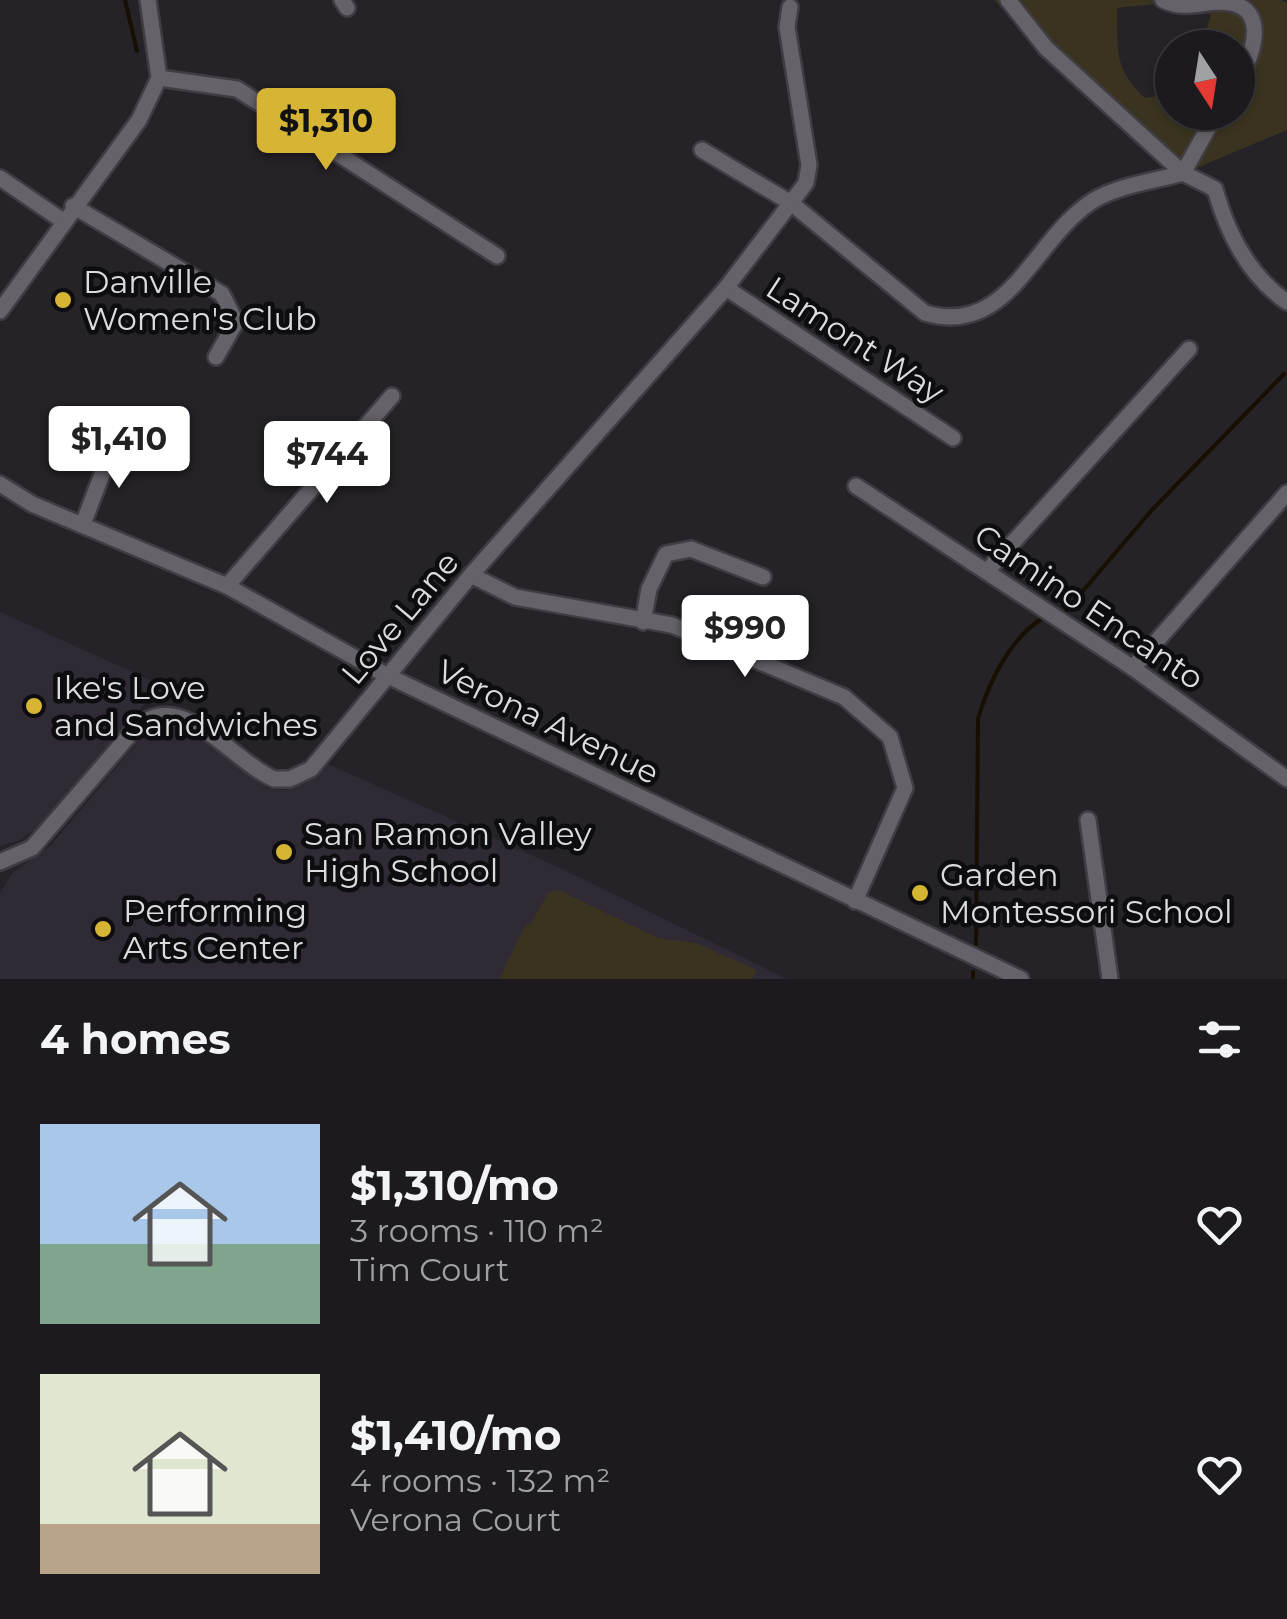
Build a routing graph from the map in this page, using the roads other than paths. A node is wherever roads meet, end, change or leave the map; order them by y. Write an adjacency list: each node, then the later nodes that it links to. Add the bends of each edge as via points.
1 (148, 0): 6 (street)
2 (1008, 0): 9 (street, via 1046,48)
3 (1163, 0): 5 (street, via 1174,6 1219,2 1245,12 1254,22)
4 (790, 8): 11 (street, Love Lane, via 787,27 809,166)
5 (1255, 46)
6 (159, 78): 12 (street, via 139,120); 14 (street, via 237,89)
7 (1207, 130): 9 (street)
8 (702, 150): 11 (street)
9 (1183, 173): 11 (street, via 1096,199 1065,222 1001,299 972,317 948,320 925,313); 16 (street, via 1215,189 1230,236)
10 (0, 178): 13 (street)
11 (791, 203): 15 (street, Love Lane)
12 (73, 206): 13 (street); 19 (street, via 222,294 236,322)
13 (63, 221): 17 (street)
14 (497, 256)
15 (726, 288): 21 (street, Lamont Way); 28 (street, Love Lane)
16 (1287, 302)
17 (0, 311)
18 (1189, 350): 27 (street)
19 (216, 357)
20 (392, 396): 30 (street)
21 (953, 438)
22 (114, 443): 26 (street)
23 (0, 484): 26 (street, Verona Avenue)
24 (856, 486): 27 (street, Camino Encanto)
25 (1287, 494): 32 (street)
26 (83, 524): 30 (street, Verona Avenue)
27 (988, 570): 32 (street, Camino Encanto)
28 (471, 575): 31 (street, via 515,597); 33 (street, Love Lane)
29 (762, 577): 31 (street, via 691,550 666,554)
30 (227, 586): 33 (street, Verona Avenue)
31 (643, 622): 37 (street, via 672,625 844,697 890,737 904,788)
32 (1132, 668): 34 (street, Camino Encanto)
33 (386, 675): 36 (street, Love Lane, via 311,770 290,779 260,773 182,715 142,722 32,848); 37 (street, Verona Avenue)
34 (1287, 779)
35 (1088, 820): 39 (street)
36 (0, 862)
37 (855, 900): 38 (street, Verona Avenue)
38 (1021, 979)
39 (1110, 979)

